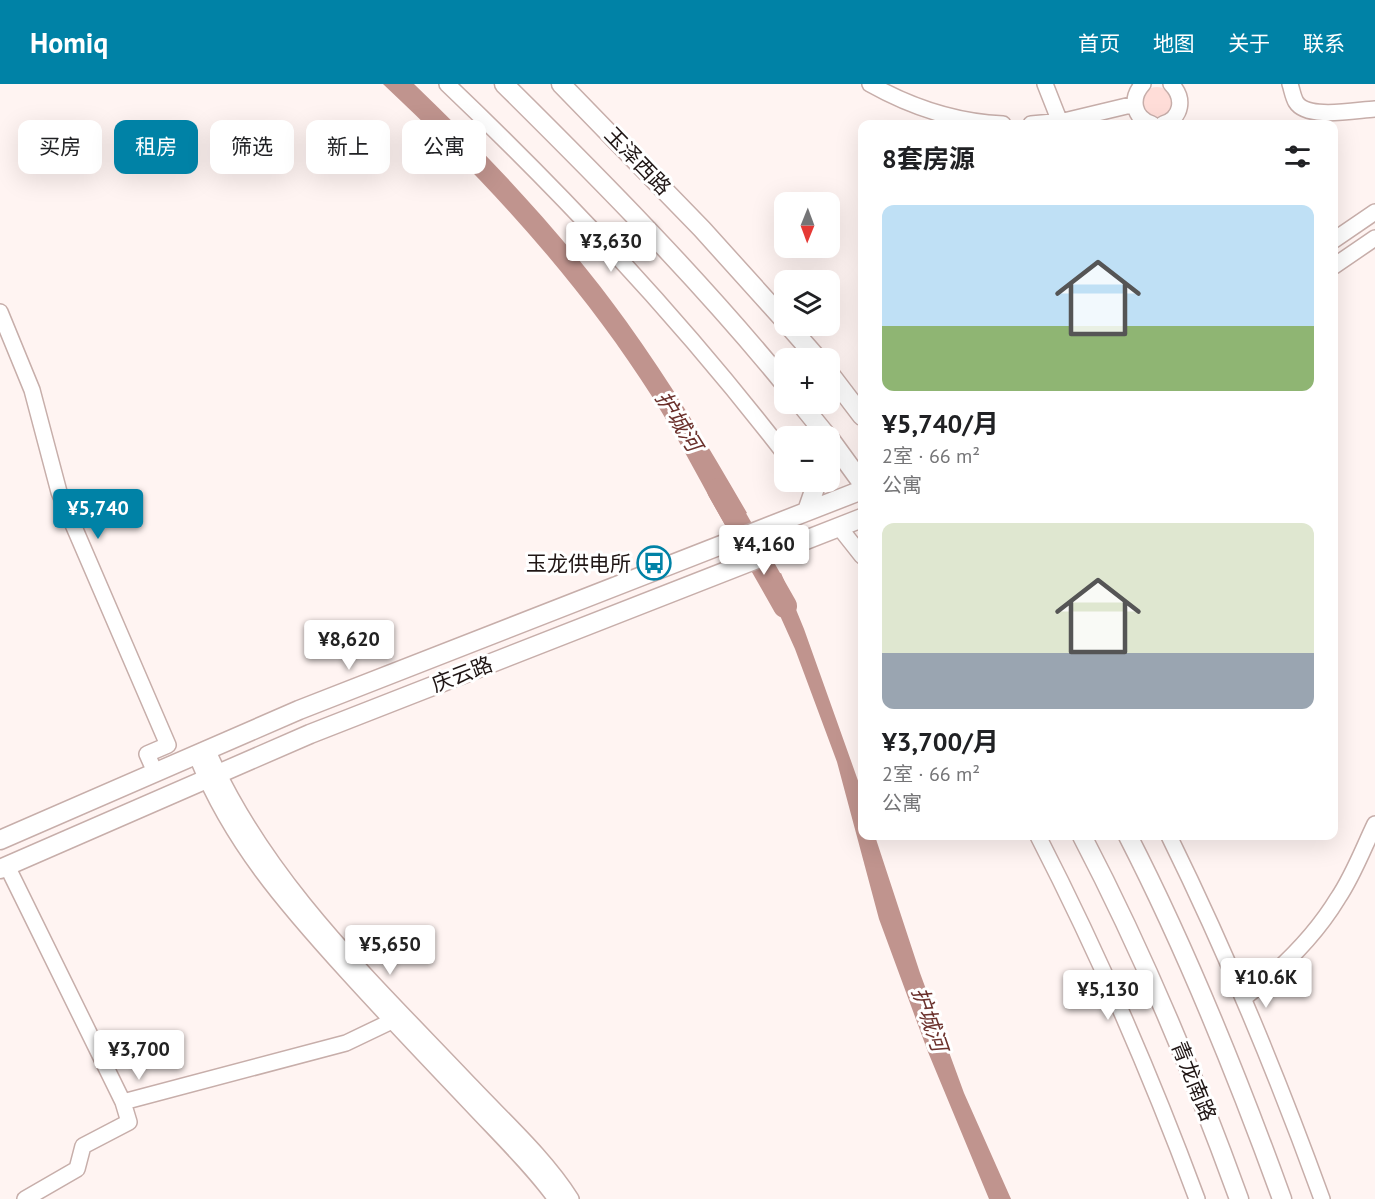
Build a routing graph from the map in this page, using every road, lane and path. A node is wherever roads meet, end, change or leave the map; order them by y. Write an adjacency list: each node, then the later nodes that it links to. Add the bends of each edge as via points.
1 (447, 84): 27 (street, via 621,260 727,379)
2 (504, 84): 24 (main road, 玉泽西路, via 673,256)
3 (561, 84): 20 (main road, 玉泽西路, via 694,220)
4 (870, 84): 11 (street, via 945,116)
5 (1045, 84): 12 (street)
6 (1143, 84): 9 (street)
7 (1171, 84): 15 (street, via 1180,96 1180,109)
8 (1290, 84): 10 (street, via 1295,102 1307,111)
9 (1135, 104): 13 (street); 14 (street, via 1137,114)
10 (1375, 109)
11 (974, 120)
12 (1059, 120)
13 (1068, 120)
14 (1144, 120)
15 (1172, 120)
16 (1375, 212): 17 (street)
17 (1338, 237)
18 (1375, 238): 19 (street)
19 (1338, 263)
20 (774, 309)
21 (0, 312): 39 (street, via 32,390 59,492 168,745 147,754)
22 (798, 336): 23 (main road)
23 (808, 348)
24 (774, 371)
25 (840, 387): 26 (main road)
26 (858, 411)
27 (774, 440)
28 (840, 454): 29 (main road)
29 (858, 478)
30 (811, 492): 32 (main road)
31 (858, 492): 32 (main road, 庆云路)
32 (807, 512): 38 (main road, 庆云路)
33 (858, 520): 36 (main road, 庆云路)
34 (843, 532): 35 (main road); 36 (main road); 37 (street)
35 (858, 534)
36 (820, 535): 40 (main road, 庆云路)
37 (858, 551)
38 (202, 752): 39 (main road, 庆云路); 40 (street)
39 (155, 772): 42 (main road, 庆云路)
40 (212, 776): 47 (main road, 庆云路); 49 (street, via 237,836 269,882); 53 (street, via 294,894 543,1161)
41 (1375, 824): 48 (street, via 1339,898 1325,917 1291,956)
42 (0, 840)
43 (1040, 840): 54 (street, via 1114,994)
44 (1084, 840): 55 (main road, 青龙南路, via 1175,1035)
45 (1130, 840): 56 (main road, 青龙南路, via 1213,1020)
46 (1171, 840): 48 (street)
47 (3, 867): 50 (street)
48 (1244, 998): 57 (street)
49 (392, 1021): 50 (street, via 346,1043); 52 (street, via 533,1169)
50 (123, 1102): 51 (street, via 129,1122 82,1146 77,1169)
51 (25, 1199)
52 (556, 1199)
53 (571, 1199)
54 (1197, 1199)
55 (1239, 1199)
56 (1282, 1199)
57 (1322, 1199)

